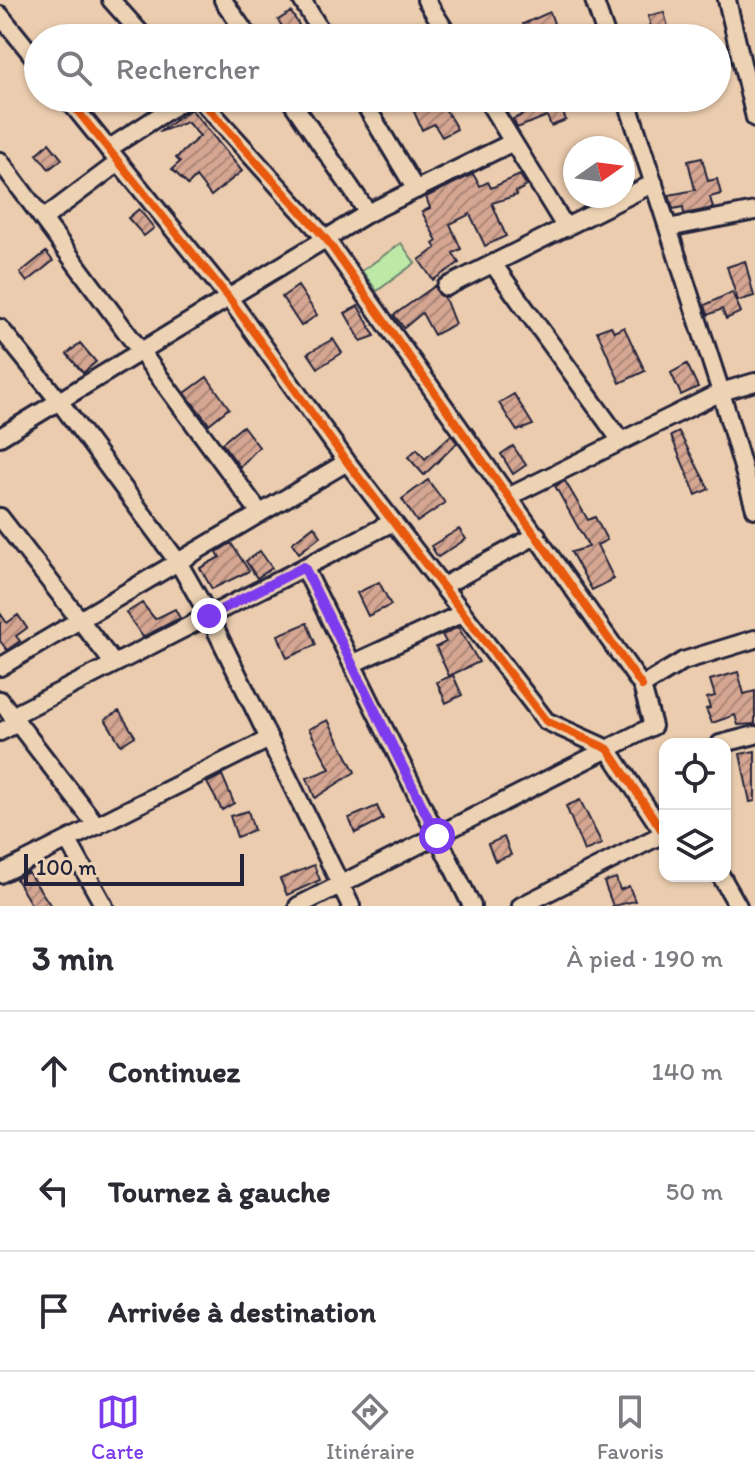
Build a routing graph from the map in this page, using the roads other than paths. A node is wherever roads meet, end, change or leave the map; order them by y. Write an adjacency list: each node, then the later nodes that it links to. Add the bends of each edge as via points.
1 (111, 0): 8 (street)
2 (223, 0): 9 (street)
3 (302, 0): 10 (street)
4 (426, 0): 11 (street)
5 (594, 0): 12 (street)
6 (727, 0): 21 (street)
7 (0, 15): 13 (street)
8 (132, 24)
9 (239, 24)
10 (317, 24)
11 (441, 24)
12 (602, 24)
13 (24, 45)
14 (79, 112): 23 (street)
15 (169, 112): 23 (street)
16 (212, 112): 32 (street)
17 (299, 112): 28 (street)
18 (369, 112): 26 (street)
19 (495, 112): 22 (street)
20 (631, 112): 25 (street)
21 (755, 118)
22 (513, 142): 26 (street); 30 (street)
23 (114, 155): 29 (street); 35 (street)
24 (0, 161): 29 (street)
25 (654, 183): 30 (street); 31 (street)
26 (416, 190): 28 (street)
27 (755, 211): 31 (street)
28 (368, 213): 32 (street)
29 (43, 219): 37 (street)
30 (566, 228): 33 (street)
31 (668, 228): 39 (street)
32 (326, 239): 35 (street); 44 (street)
33 (493, 264): 34 (street); 42 (street)
34 (446, 287)
35 (229, 298): 37 (street); 43 (street)
36 (0, 328): 40 (street)
37 (140, 352): 40 (street); 46 (street)
38 (755, 382): 39 (street)
39 (721, 392): 42 (street); 45 (street)
40 (59, 401): 41 (street); 50 (street)
41 (0, 437)
42 (621, 441): 44 (street)
43 (347, 462): 46 (street); 48 (street)
44 (510, 496): 49 (street)
45 (755, 509)
46 (260, 513): 50 (street)
47 (0, 517): 55 (street)
48 (393, 522): 51 (street); 52 (street)
49 (537, 535): 52 (street); 60 (street)
50 (178, 562): 54 (street); 55 (street)
51 (304, 567): 54 (street); 58 (street)
52 (443, 586): 53 (street)
53 (463, 613): 58 (street); 67 (street, via 546,721)
54 (209, 616): 57 (street); 65 (street)
55 (80, 620): 57 (street); 59 (street)
56 (755, 639): 60 (street, via 683,661)
57 (114, 664): 62 (street)
58 (352, 664): 70 (street)
59 (0, 667)
60 (642, 686): 67 (street, via 653,726)
61 (0, 700): 62 (street)
62 (15, 719): 63 (street); 68 (street)
63 (0, 732)
64 (755, 735): 66 (street)
65 (269, 739): 68 (street); 75 (street)
66 (731, 741)
67 (608, 749): 69 (street); 70 (street)
68 (97, 826): 72 (street)
69 (659, 827)
70 (437, 836): 75 (street); 79 (street)
71 (659, 837): 80 (street)
72 (68, 841): 73 (street); 76 (street)
73 (0, 874)
74 (724, 882): 81 (street)
75 (340, 885): 77 (street); 78 (street)
76 (104, 906)
77 (298, 906)
78 (351, 906)
79 (472, 906)
80 (521, 906)
81 (738, 906)

